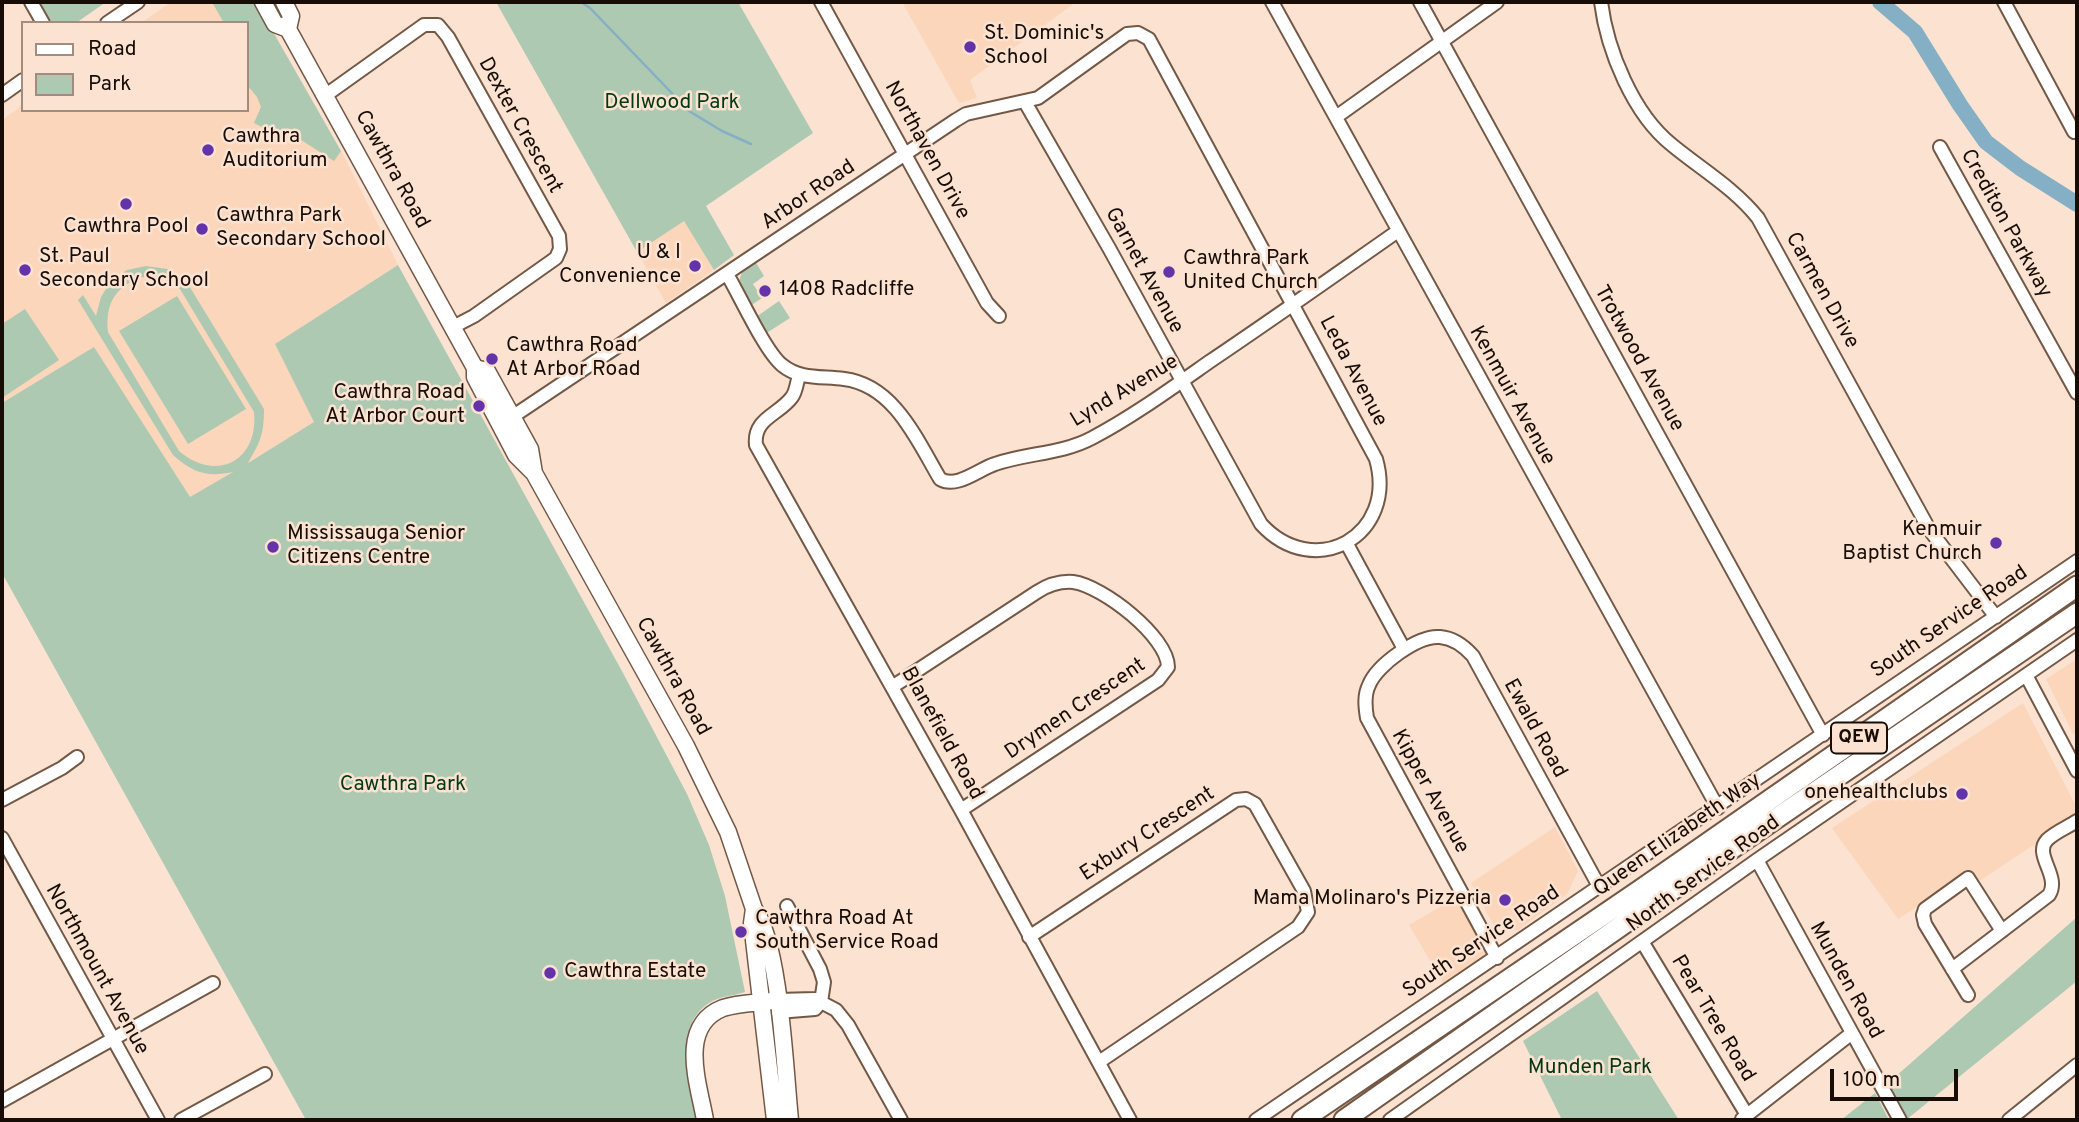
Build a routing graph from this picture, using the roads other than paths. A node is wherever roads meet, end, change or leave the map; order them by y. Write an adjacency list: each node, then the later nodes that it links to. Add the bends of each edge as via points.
1 (31, 2): 11 (street)
2 (138, 2): 12 (street)
3 (263, 2): 13 (main road, Cawthra Road, via 275,24)
4 (284, 2): 13 (main road, Cawthra Road, via 291,16)
5 (821, 2): 23 (street, Northaven Drive)
6 (1272, 2): 20 (street, Kenmuir Avenue)
7 (1420, 2): 15 (street, Trotwood Avenue)
8 (1497, 2): 15 (street)
9 (1601, 2): 37 (street, Carmen Drive, via 1612,47 1636,103 1660,134 1729,188 1758,218 1929,529)
10 (2004, 2): 21 (street)
11 (42, 21)
12 (110, 21)
13 (288, 29): 18 (main road, Cawthra Road)
14 (1149, 39): 19 (street, Arbor Road, via 1127,34 1038,98); 26 (street, Leda Avenue)
15 (1442, 42): 20 (street); 42 (street, Trotwood Avenue)
16 (21, 81): 17 (street)
17 (2, 95)
18 (326, 95): 28 (main road, Cawthra Road); 28 (street, Dexter Crescent, via 424,25 438,25 559,236 556,258)
19 (1025, 102): 23 (street, Arbor Road, via 966,114); 30 (street, Garnet Avenue)
20 (1336, 117): 24 (street, Kenmuir Avenue)
21 (2074, 132)
22 (1940, 147): 31 (street, Crediton Parkway)
23 (906, 153): 25 (street, Arbor Road); 27 (street, Northaven Drive, via 987,303)
24 (1398, 231): 26 (street, Lynd Avenue); 46 (street, Kenmuir Avenue)
25 (727, 274): 29 (street, via 773,355); 32 (street, Arbor Road)
26 (1294, 305): 30 (street, Lynd Avenue); 33 (street, Leda Avenue, via 1379,472 1374,511)
27 (999, 316)
28 (453, 327): 32 (main road, Cawthra Road, via 475,368 487,371)
29 (799, 375): 30 (street, Lynd Avenue, via 846,379 881,393 905,420 940,479 947,482 1013,457 1062,450 1092,438); 41 (street, Blanefield Road, via 794,396 759,426 756,445)
30 (1181, 381): 33 (street, Garnet Avenue, via 1269,532 1307,549)
31 (2077, 393)
32 (506, 421): 61 (main road, Cawthra Road, via 530,449 534,473 686,746 728,832 754,909 752,923)
33 (1347, 544): 39 (street)
34 (2077, 561): 37 (street, South Service Road)
35 (2077, 586): 78 (highway, Queen Elizabeth Way / QEW)
36 (2077, 613): 79 (highway, Queen Elizabeth Way / QEW)
37 (1996, 617): 42 (street, South Service Road)
38 (2077, 640): 40 (street, North Service Road)
39 (1405, 649): 51 (street, Ewald Road, via 1445,637 1473,656); 56 (street, Kipper Avenue, via 1374,676 1366,695 1367,718)
40 (2026, 675): 44 (street); 50 (street, North Service Road)
41 (892, 687): 47 (street, Blanefield Road); 47 (street, Drymen Crescent, via 1058,582 1082,584 1110,598 1167,654 1168,667 1158,680)
42 (1823, 735): 46 (street, South Service Road)
43 (77, 757): 45 (street)
44 (2077, 771)
45 (2, 800)
46 (1718, 808): 51 (street, South Service Road)
47 (961, 810): 54 (street, Blanefield Road)
48 (2077, 821): 53 (street, via 2044,846 2053,881 2050,893)
49 (2, 838): 63 (street, Northmount Avenue)
50 (1757, 860): 55 (street, North Service Road); 62 (street, Munden Road)
51 (1600, 888): 56 (street, South Service Road)
52 (787, 906): 60 (street, via 820,969 824,982)
53 (2002, 931): 57 (street); 57 (street, via 1968,878 1930,904 1923,915 1925,924)
54 (1029, 937): 64 (street, Blanefield Road); 64 (street, Exbury Crescent, via 1236,800 1255,804 1298,880 1308,912 1298,927)
55 (1643, 943): 68 (street, Pear Tree Road); 80 (street, North Service Road)
56 (1497, 958): 77 (street, South Service Road)
57 (1952, 970): 59 (street)
58 (213, 983): 63 (street)
59 (1968, 995)
60 (821, 1002): 61 (street, via 815,1009); 75 (street, via 843,1018)
61 (770, 1007): 71 (main road, via 722,1009 698,1030 694,1054); 72 (main road, via 720,1021 709,1032 704,1053); 73 (main road, Cawthra Road); 74 (main road, Cawthra Road)
62 (1852, 1033): 68 (street); 81 (street, Munden Road)
63 (113, 1040): 67 (street); 69 (street, Northmount Avenue)
64 (1099, 1062): 76 (street, Blanefield Road)
65 (2077, 1065): 82 (street)
66 (265, 1074): 70 (street)
67 (2, 1101)
68 (1744, 1118)
69 (158, 1120)
70 (181, 1120)
71 (705, 1120)
72 (712, 1120)
73 (775, 1120)
74 (790, 1120)
75 (901, 1120)
76 (1130, 1120)
77 (1256, 1120)
78 (1303, 1120)
79 (1344, 1120)
80 (1390, 1120)
81 (1900, 1120)
82 (2010, 1120)

